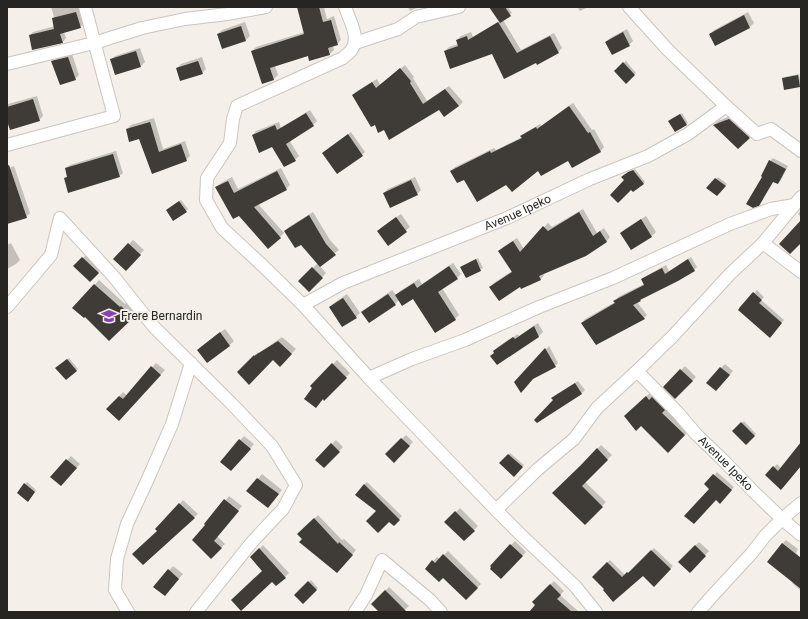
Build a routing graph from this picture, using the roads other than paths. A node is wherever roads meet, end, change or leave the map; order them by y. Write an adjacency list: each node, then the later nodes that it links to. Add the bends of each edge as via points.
1 (85, 7): 6 (street)
2 (266, 7): 6 (street, via 185,19 142,28)
3 (345, 7): 7 (street)
4 (459, 7): 7 (street, via 416,17 398,29)
5 (629, 7): 9 (street, via 668,50)
6 (94, 43): 8 (street); 10 (street, via 114,116)
7 (355, 43): 15 (street, via 352,51 343,58 236,106 230,143 207,178 206,200 222,228)
8 (7, 64)
9 (726, 106): 11 (street, via 757,134 771,129); 15 (street, Avenue Ipeko, via 688,134 648,156 590,179 506,218 343,283)
10 (7, 144)
11 (801, 151)
12 (798, 201): 13 (street); 19 (street, via 730,224 613,278)
13 (763, 243): 14 (street); 18 (street)
14 (801, 272)
15 (303, 305): 19 (street)
16 (7, 307): 17 (street, via 51,255 60,218 114,277 154,328)
17 (191, 363): 24 (street, via 172,424 127,524 117,559 115,590); 25 (street, via 272,446 296,485 283,509 252,542)
18 (637, 371): 21 (street, via 597,408 574,439 538,469); 22 (street, Avenue Ipeko)
19 (369, 378): 21 (street)
20 (801, 503): 22 (street)
21 (496, 510): 28 (street, via 575,586)
22 (782, 519): 23 (street, Avenue Ipeko); 29 (street)
23 (801, 535)
24 (128, 612)
25 (196, 612)
26 (355, 612): 27 (street, via 382,560)
27 (441, 612)
28 (596, 612)
29 (698, 612)

